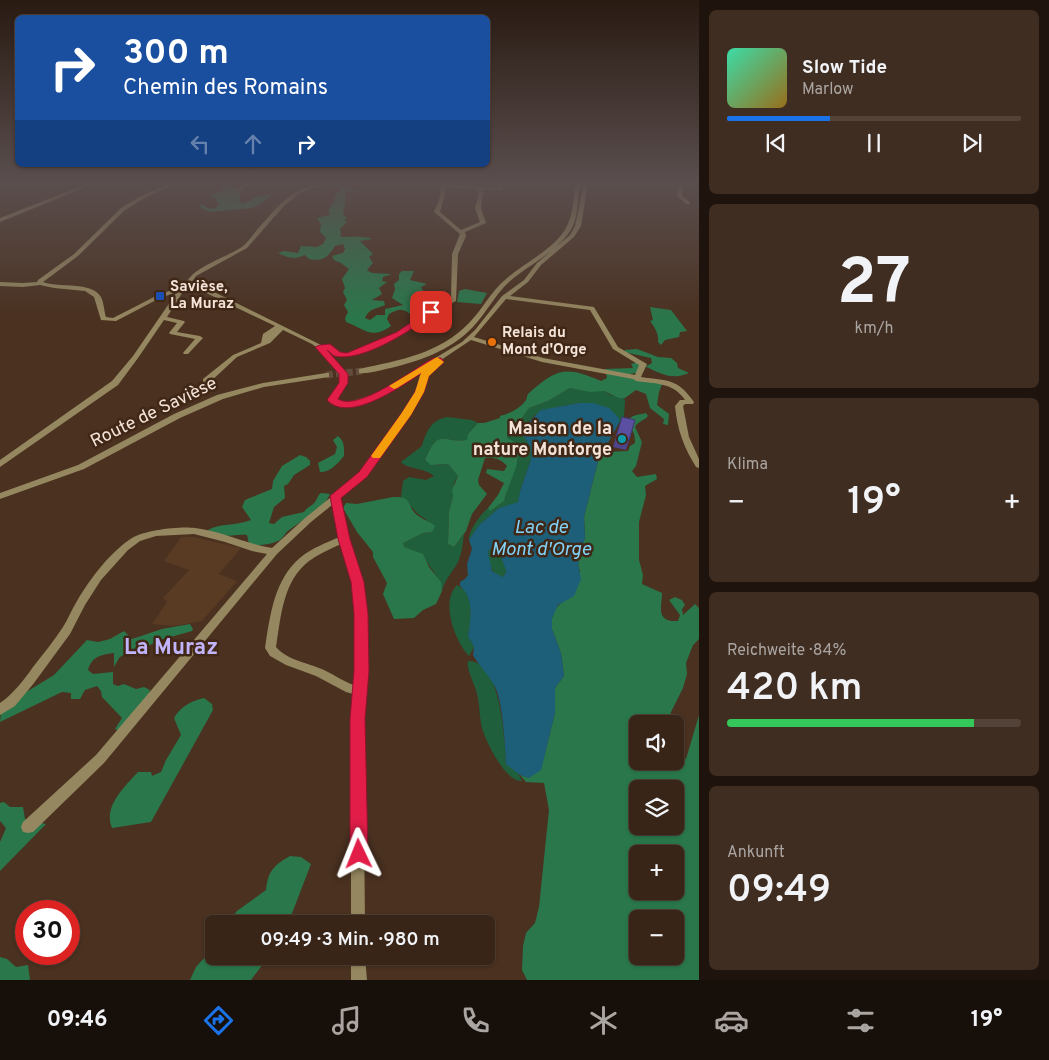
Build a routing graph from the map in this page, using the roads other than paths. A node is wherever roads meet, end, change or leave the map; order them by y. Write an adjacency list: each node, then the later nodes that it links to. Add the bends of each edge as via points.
1 (103, 229): 9 (street)
2 (261, 229): 12 (street, via 245,247 194,275)
3 (456, 229): 7 (street)
4 (468, 229): 7 (street)
5 (567, 229): 8 (street)
6 (576, 229): 11 (street)
7 (460, 232): 18 (street, via 463,236 455,254 452,302 400,334 348,355 337,354 330,347)
8 (508, 281): 11 (street); 21 (street, via 495,292 472,324 450,342 412,359)
9 (41, 283): 10 (street, via 23,286); 13 (street, via 94,293 103,319 109,321)
10 (0, 284)
11 (520, 284): 14 (street)
12 (189, 286): 13 (street); 16 (street, via 209,291)
13 (180, 288): 15 (street)
14 (504, 296): 17 (street); 23 (street, via 594,309 615,348 643,364)
15 (162, 318): 19 (street, via 182,322 172,333 200,338); 25 (street, via 122,376 109,389)
16 (281, 328): 18 (street); 24 (street, via 264,344 235,356)
17 (470, 338): 20 (street); 23 (street, via 542,360)
18 (320, 347): 20 (street, via 343,374 343,383 332,400 340,405 379,395)
19 (186, 353)
20 (437, 360): 28 (street, via 440,363 424,375 420,392 406,415 363,475)
21 (362, 371)
22 (326, 376): 27 (street, Route de Savièse, via 263,385 220,397 81,467)
23 (636, 378): 26 (street, via 663,380 684,392 690,402 679,406 680,422)
24 (206, 381)
25 (0, 464)
26 (699, 465)
27 (0, 496)
28 (335, 496): 29 (street); 30 (street)
29 (344, 539): 31 (street, via 359,590 362,636); 31 (street, via 305,559 295,571 276,610 270,648 290,662 350,689)
30 (274, 552): 32 (street, via 194,531 156,533 137,539 98,577 66,631 18,694); 33 (street, via 100,759)
31 (360, 690): 34 (street)
32 (0, 710)
33 (28, 827)
34 (358, 915)
35 (358, 965): 36 (street)
36 (359, 980)

